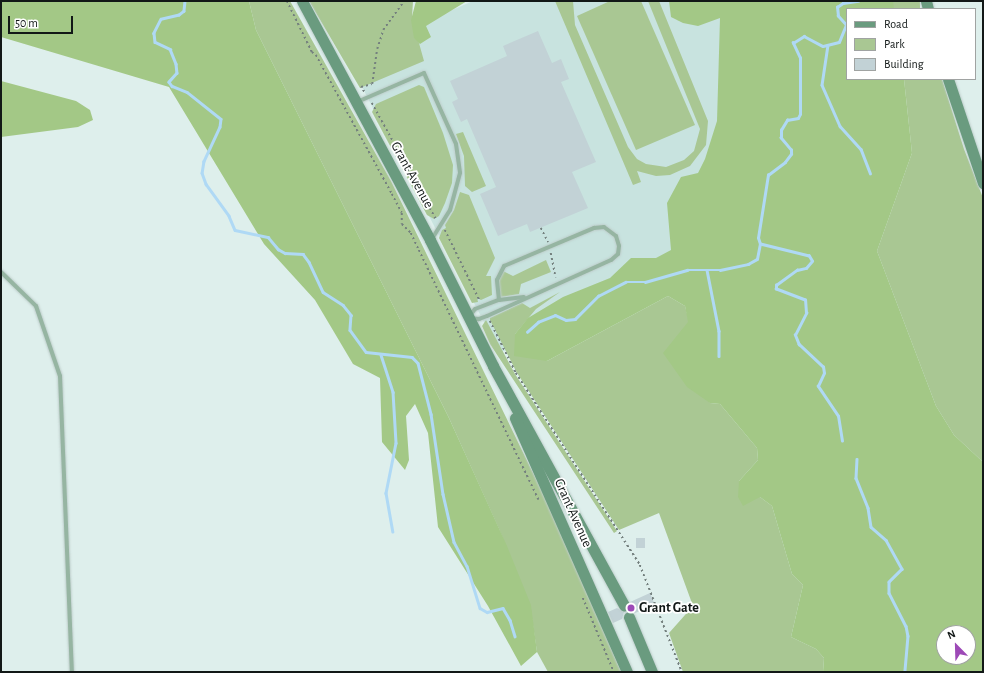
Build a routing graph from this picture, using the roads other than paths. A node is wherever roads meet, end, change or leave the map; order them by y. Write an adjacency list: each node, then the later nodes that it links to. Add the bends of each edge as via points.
1 (302, 1): 3 (main road, Grant Avenue)
2 (948, 80): 4 (main road)
3 (356, 102): 5 (main road, Grant Avenue); 5 (lane, via 424,72 456,144 460,160 458,190 450,210)
4 (983, 183)
5 (430, 240): 9 (main road, Grant Avenue)
6 (1, 272): 13 (lane, via 36,306 60,376)
7 (525, 297): 8 (lane); 8 (lane, via 611,260 618,254 616,236 604,227 594,228 504,266 497,280); 9 (lane, via 479,319)
8 (498, 300): 9 (lane, via 475,309)
9 (468, 318): 10 (main road, Grant Avenue)
10 (493, 366): 11 (main road, Grant Avenue); 14 (main road, Grant Avenue)
11 (624, 605)
12 (629, 617): 15 (main road)
13 (72, 672)
14 (627, 672)
15 (652, 672)

